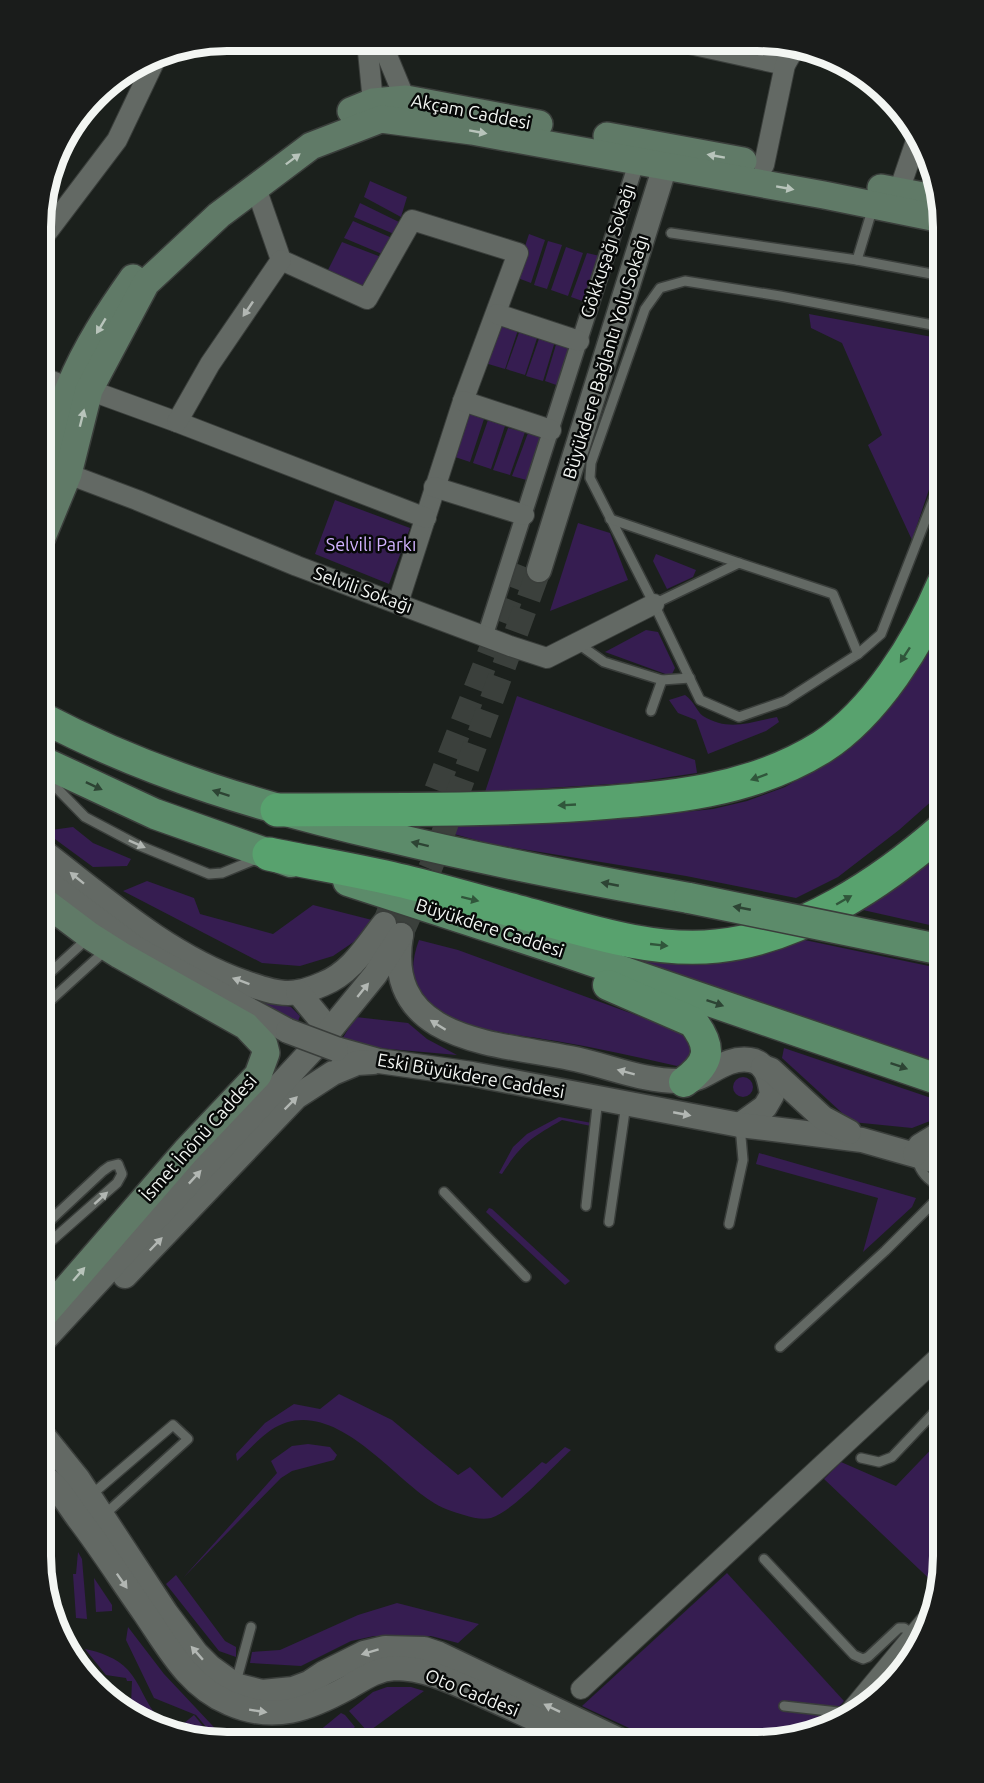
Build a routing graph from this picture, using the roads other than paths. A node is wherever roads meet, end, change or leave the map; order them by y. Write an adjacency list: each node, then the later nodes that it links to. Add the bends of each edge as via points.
1 (368, 51): 8 (street)
2 (385, 51): 7 (street)
3 (752, 51): 5 (street)
4 (791, 54): 5 (street)
5 (785, 64): 12 (street)
6 (152, 68): 18 (street, via 117,140)
7 (406, 99): 8 (main road, Akçam Caddesi); 9 (street); 11 (main road, Akçam Caddesi)
8 (373, 102): 27 (main road, Akçam Caddesi, one-way to 27, via 299,131 208,202 133,278 110,310 89,346)
9 (415, 124): 11 (main road, Akçam Caddesi, one-way to 11); 13 (main road, Akçam Caddesi, one-way to 9, via 311,146 381,119)
10 (914, 147): 14 (street)
11 (652, 159): 12 (main road, Akçam Caddesi, one-way to 11); 16 (main road, Akçam Caddesi, one-way to 16); 25 (street, Gökkuşağı Sokağı); 38 (street)
12 (764, 165): 14 (main road, Akçam Caddesi)
13 (256, 188): 20 (street); 27 (main road, Akçam Caddesi, via 219,215 146,284)
14 (899, 191): 15 (main road, Akçam Caddesi)
15 (931, 197)
16 (874, 205): 17 (main road, Akçam Caddesi); 21 (lane)
17 (933, 217)
18 (51, 226)
19 (670, 233): 21 (lane)
20 (280, 260): 23 (street, via 367,299 412,220 518,253); 29 (street, one-way to 29, via 210,364)
21 (857, 260): 22 (lane)
22 (933, 274)
23 (497, 314): 25 (street, Gökkuşağı Sokağı); 28 (street)
24 (933, 325): 36 (lane, via 685,281 660,288 645,309 591,463 590,478)
25 (579, 341): 30 (street, Gökkuşağı Sokağı)
26 (51, 380): 27 (street)
27 (79, 389): 29 (street); 31 (main road, Akçam Caddesi)
28 (463, 401): 30 (street); 32 (street)
29 (177, 422): 35 (street)
30 (551, 430): 34 (street, Gökkuşağı Sokağı)
31 (52, 472): 39 (street, Selvili Sokağı, via 137,500)
32 (434, 487): 34 (street); 35 (street)
33 (933, 505): 44 (lane, via 881,634)
34 (524, 515): 42 (street, Gökkuşağı Sokağı)
35 (426, 518): 39 (street)
36 (610, 519): 37 (lane); 40 (lane)
37 (739, 563): 40 (lane); 44 (lane, via 833,594)
38 (532, 567)
39 (398, 603): 42 (street, Selvili Sokağı)
40 (654, 604): 43 (street, Selvili Sokağı); 45 (lane)
41 (933, 607): 51 (highway, one-way to 51, via 908,651 866,709 824,746 747,782 645,800 567,805)
42 (485, 636): 43 (street, Selvili Sokağı, via 547,658)
43 (577, 643): 46 (lane, via 604,662)
44 (858, 654): 45 (lane, via 785,701 739,717 700,700)
45 (690, 678): 46 (lane)
46 (662, 680): 47 (lane)
47 (651, 711)
48 (51, 719): 51 (main road, one-way to 48, via 170,776 113,752)
49 (51, 766): 53 (main road, Büyükdere Caddesi, one-way to 53, via 155,814)
50 (51, 782): 53 (lane, one-way to 53, via 85,817 138,845 209,874 222,873)
51 (277, 810): 59 (main road, one-way to 51, bridge, via 462,855)
52 (933, 837): 53 (highway, one-way to 52, via 399,880 650,944 700,948 775,933 820,913 900,864)
53 (269, 854): 60 (main road, Büyükdere Caddesi)
54 (51, 858): 62 (street, one-way to 54, via 257,987 207,967 122,914)
55 (51, 885): 64 (street, Eski Büyükdere Caddesi, bridge, via 137,950 288,1031)
56 (51, 906): 58 (main road, İsmet İnönü Caddesi)
57 (392, 929): 62 (street, via 348,969 325,984); 64 (street, İsmet İnönü Caddesi, one-way to 57, via 375,975); 68 (street, one-way to 57, via 639,1076 448,1031 421,1014 405,987)
58 (99, 942): 61 (lane); 63 (lane); 85 (main road, İsmet İnönü Caddesi, one-way to 58, via 186,1151 258,1075 266,1053 264,1045 246,1026)
59 (933, 948)
60 (560, 950): 67 (main road, Büyükdere Caddesi, one-way to 67); 68 (main road, via 580,969 608,986 693,1022 702,1034 706,1052 704,1063)
61 (51, 974)
62 (298, 992): 64 (street, via 321,1020)
63 (51, 997)
64 (331, 1042): 65 (street, Eski Büyükdere Caddesi); 86 (street, İsmet İnönü Caddesi, one-way to 64)
65 (379, 1061): 69 (street, Eski Büyükdere Caddesi); 88 (street, one-way to 65, via 296,1097 333,1073 357,1063)
66 (762, 1066): 68 (street, via 752,1060 735,1060); 71 (street, via 770,1078 772,1095 765,1107); 73 (street, via 823,1118)
67 (933, 1078)
68 (684, 1082)
69 (598, 1098): 70 (street, Eski Büyükdere Caddesi); 79 (lane)
70 (626, 1104): 71 (street, Eski Büyükdere Caddesi, one-way to 71); 81 (lane)
71 (740, 1125): 73 (street, Eski Büyükdere Caddesi); 82 (lane, via 743,1160)
72 (933, 1138): 74 (street)
73 (862, 1140): 74 (street, Eski Büyükdere Caddesi)
74 (915, 1154): 75 (street, Eski Büyükdere Caddesi); 76 (lane, via 918,1165)
75 (933, 1160)
76 (933, 1183)
77 (444, 1192): 84 (lane)
78 (933, 1203): 87 (lane)
79 (586, 1206)
80 (51, 1220): 83 (lane, one-way to 80, via 117,1183 122,1174 118,1164 103,1171)
81 (609, 1222)
82 (729, 1224)
83 (51, 1241)
84 (526, 1278)
85 (51, 1306)
86 (51, 1333)
87 (780, 1347)
88 (51, 1353)
89 (933, 1362): 104 (street)
90 (933, 1414): 94 (lane, via 892,1457 879,1462)
91 (153, 1443): 93 (lane); 93 (lane, via 173,1425 188,1439); 97 (lane)
92 (51, 1446): 97 (street)
93 (167, 1457): 99 (lane)
94 (861, 1458)
95 (51, 1469): 99 (street)
96 (51, 1481): 99 (street)
97 (90, 1496): 99 (street)
98 (51, 1502): 99 (street)
99 (95, 1525): 103 (street, one-way to 99, via 196,1653); 108 (street, Oto Caddesi, one-way to 108, via 185,1672 207,1692 230,1704 264,1712 293,1711 310,1707 381,1670 396,1668 451,1681)
100 (764, 1559): 102 (lane, via 854,1655 868,1657 899,1628)
101 (251, 1627): 103 (lane)
102 (914, 1635): 105 (street)
103 (235, 1685): 109 (street, one-way to 103, via 424,1649 386,1648 364,1653 293,1689 262,1692)
104 (581, 1689)
105 (862, 1698)
106 (784, 1706): 107 (lane)
107 (836, 1713)
108 (539, 1732)
109 (602, 1732)

